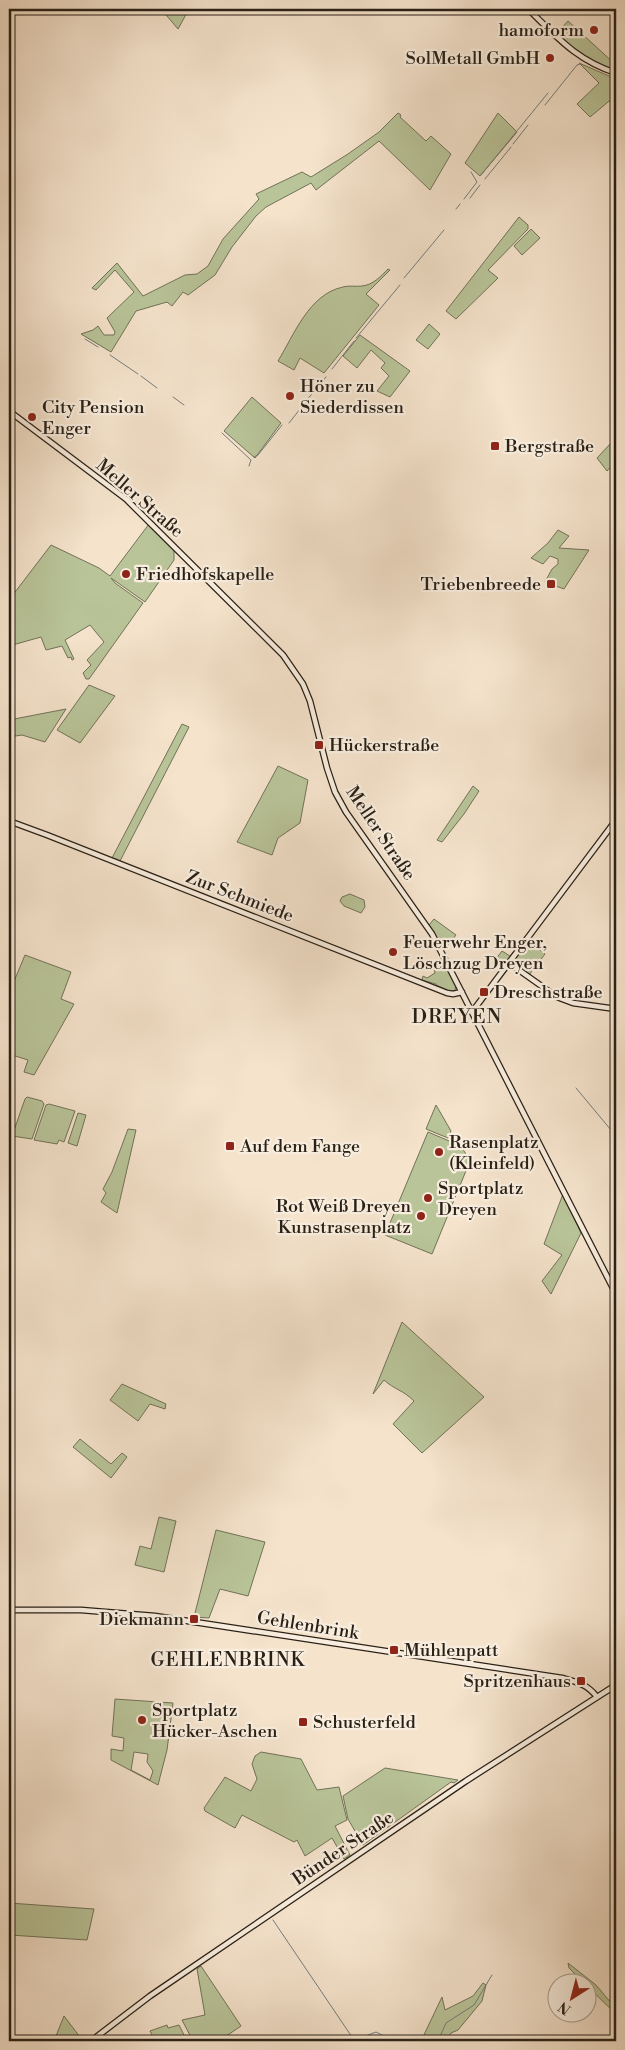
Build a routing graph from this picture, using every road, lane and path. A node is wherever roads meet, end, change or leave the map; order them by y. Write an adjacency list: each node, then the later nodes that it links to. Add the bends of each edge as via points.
1 (528, 9): 2 (main road, via 579,56 599,68)
2 (616, 73)
3 (9, 411): 7 (main road, Meller Straße, via 126,499 260,631 295,670 310,701 327,768 346,812 432,934)
4 (616, 820): 6 (main road)
5 (9, 821): 7 (main road, Zur Schmiede, via 448,993)
6 (509, 963): 8 (main road, via 557,997 573,1003); 9 (main road)
7 (462, 992): 9 (main road, Meller Straße)
8 (616, 1009)
9 (472, 1012): 10 (main road, Meller Straße)
10 (616, 1294)
11 (9, 1610): 13 (main road, Gehlenbrink, via 101,1611 173,1618 562,1678 587,1686)
12 (616, 1685): 13 (main road, Bünder Straße)
13 (597, 1697): 14 (main road, Bünder Straße, via 450,1792 150,1996)
14 (91, 2041)

